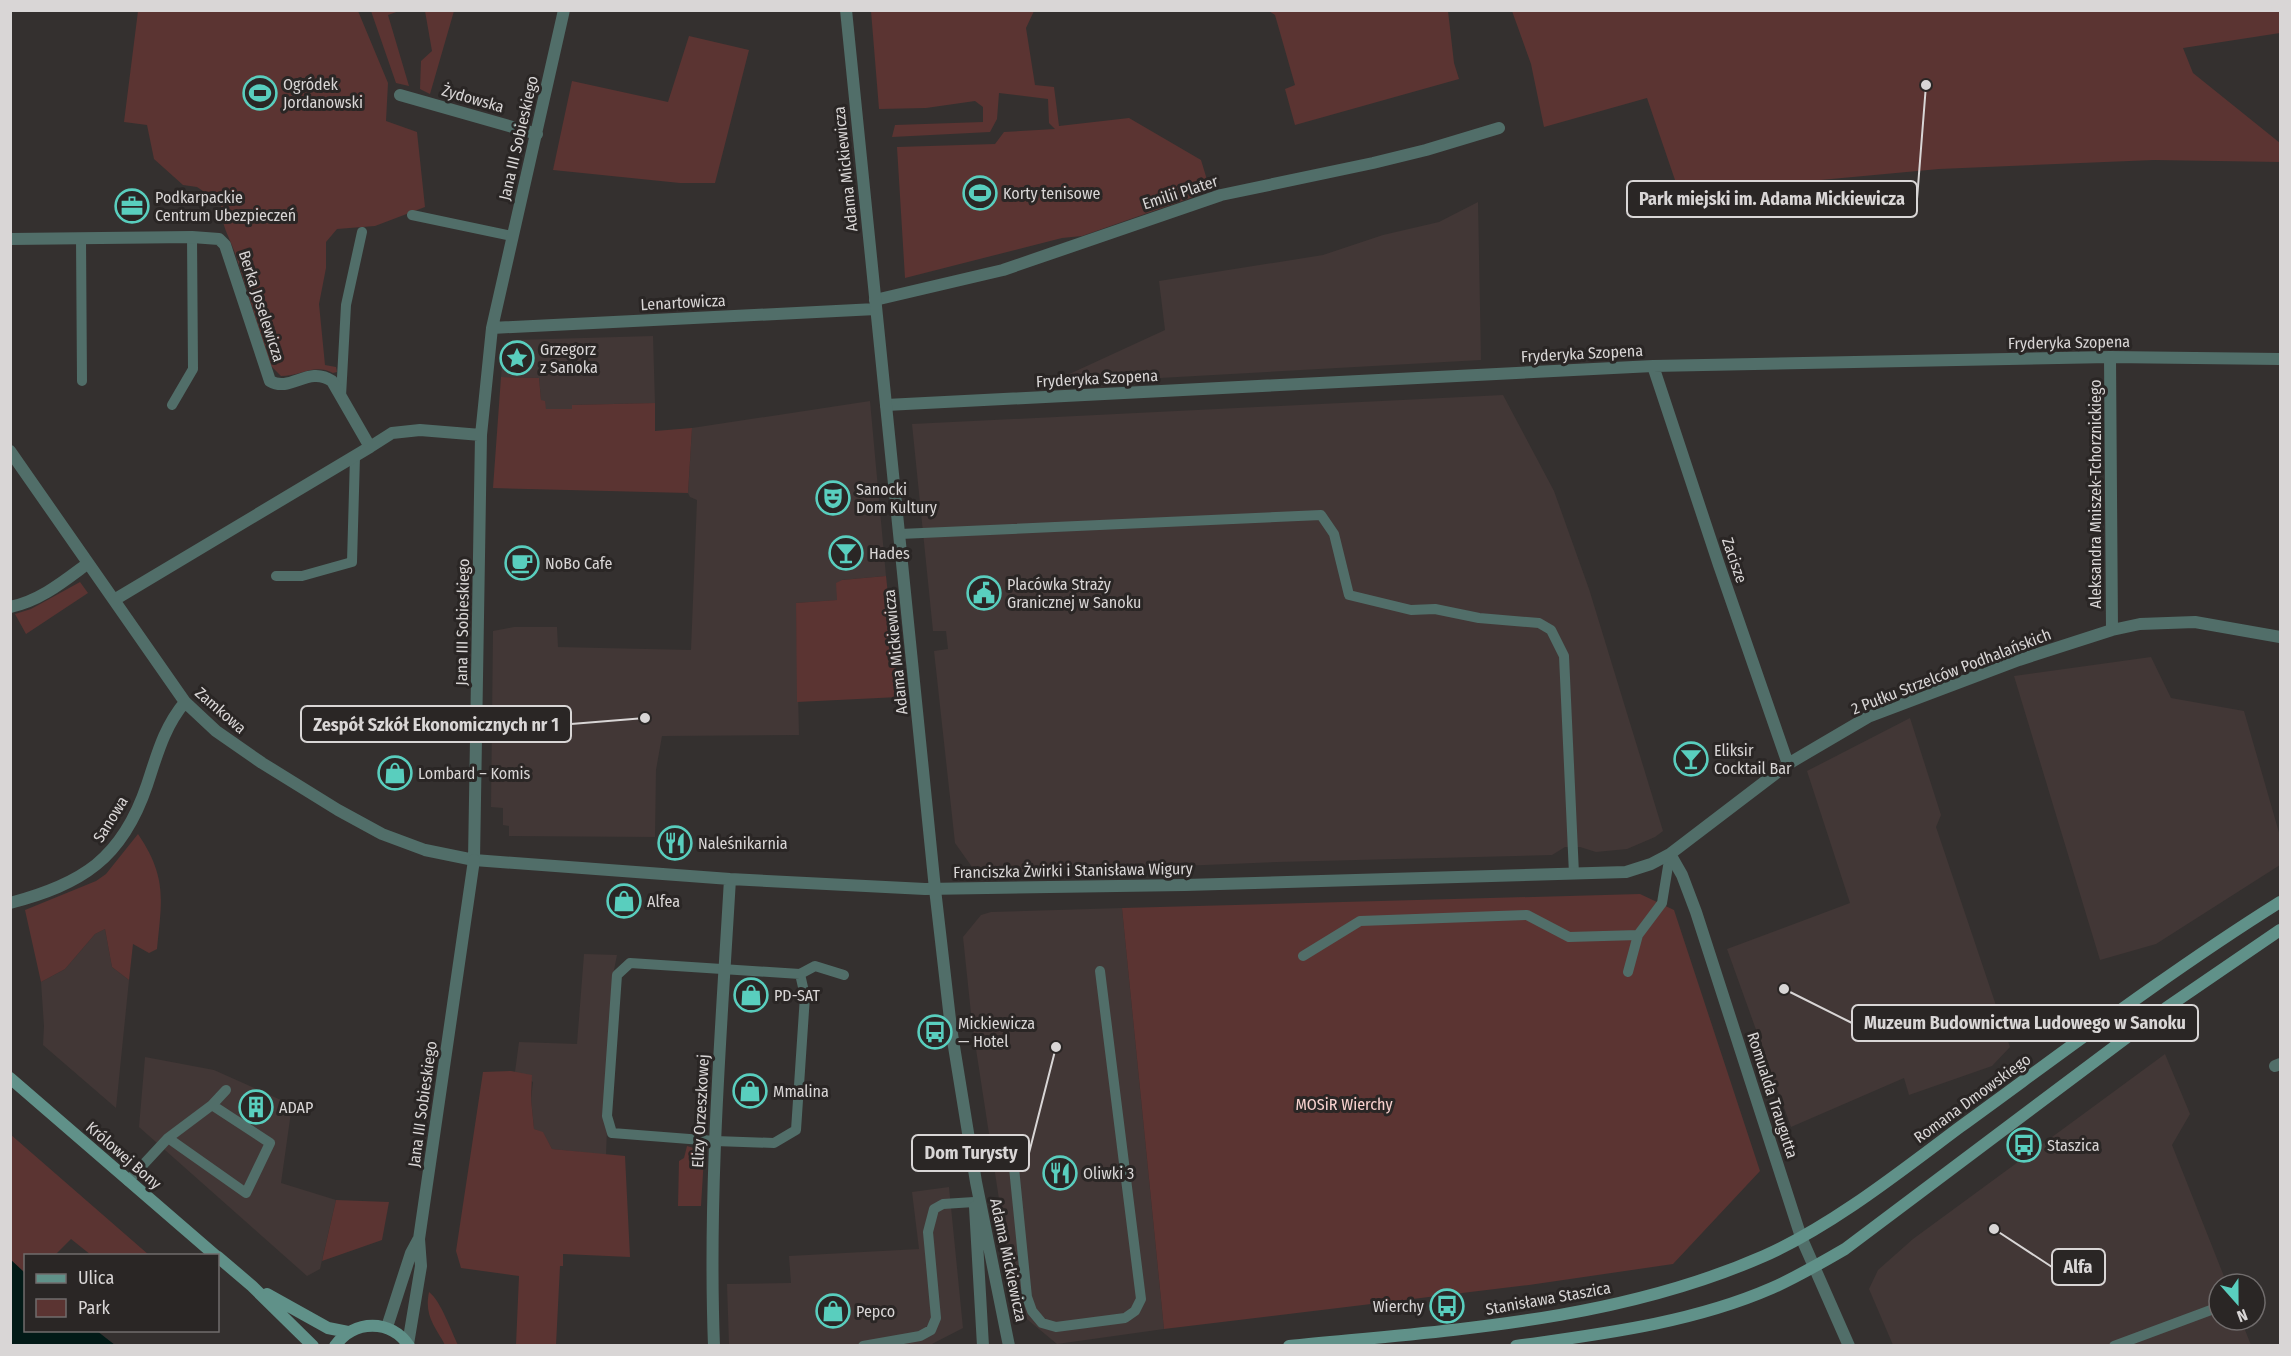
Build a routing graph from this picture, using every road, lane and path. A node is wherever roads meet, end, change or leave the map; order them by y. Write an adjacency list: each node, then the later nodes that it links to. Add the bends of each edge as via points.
1 (564, 10): 5 (street, Jana III Sobieskiego)
2 (846, 10): 12 (street, Adama Mickiewicza)
3 (400, 95): 5 (street, Żydowska)
4 (1499, 128): 12 (street, Emilii Plater, via 1373,163 1221,195 1003,270)
5 (537, 134): 8 (street, Jana III Sobieskiego)
6 (412, 215): 8 (lane)
7 (362, 232): 18 (lane, via 346,304)
8 (512, 236): 13 (street, Jana III Sobieskiego)
9 (192, 237): 10 (street, Berka Joselewicza); 18 (street, Berka Joselewicza, via 211,237 225,245 270,381 284,385 319,375 332,381); 19 (lane, via 193,369)
10 (81, 238): 11 (street, Berka Joselewicza); 17 (lane)
11 (10, 239)
12 (876, 304): 13 (street, Lenartowicza); 20 (street, Adama Mickiewicza)
13 (492, 328): 21 (street, Jana III Sobieskiego)
14 (2110, 357): 15 (street, Fryderyka Szopena); 16 (street, Fryderyka Szopena); 30 (street, Aleksandra Mniszek-Tchorznickiego)
15 (2280, 359)
16 (1653, 366): 20 (street, Fryderyka Szopena); 33 (street, Zacisze)
17 (82, 381)
18 (341, 396): 22 (street, Berka Joselewicza)
19 (172, 405)
20 (886, 405): 25 (street, Adama Mickiewicza)
21 (481, 435): 22 (street, via 401,432 392,433); 35 (street, Jana III Sobieskiego)
22 (370, 447): 24 (street)
23 (10, 451): 26 (street, Zamkowa)
24 (356, 456): 27 (lane, via 352,562 302,576); 28 (street)
25 (900, 534): 36 (lane, via 1321,515 1334,534 1349,595 1411,610 1435,609 1479,618 1539,623 1551,630 1564,656); 38 (street, Adama Mickiewicza)
26 (87, 564): 28 (street, Zamkowa); 29 (street, via 52,590)
27 (276, 576)
28 (114, 600): 32 (street, Zamkowa)
29 (10, 607)
30 (2112, 630): 31 (street, 2 Pułku Strzelców Podhalańskich, via 2140,624 2195,622); 33 (street, 2 Pułku Strzelców Podhalańskich, via 1868,717)
31 (2280, 637)
32 (185, 702): 35 (street, Zamkowa, via 216,731 338,810 382,834 425,850); 40 (street, Sanowa, via 166,729 139,804 110,852 75,880)
33 (1788, 764): 34 (street, 2 Pułku Strzelców Podhalańskich)
34 (1670, 854): 36 (street, Franciszka Żwirki i Stanisława Wigury, via 1626,872); 42 (lane, via 1662,903); 58 (street, Romualda Traugutta, via 1696,912)
35 (474, 860): 37 (street, Franciszka Żwirki i Stanisława Wigury); 59 (street, Jana III Sobieskiego)
36 (1574, 874): 38 (street, Franciszka Żwirki i Stanisława Wigury)
37 (730, 879): 38 (street, Franciszka Żwirki i Stanisława Wigury); 44 (street, Elizy Orzeszkowej)
38 (935, 889): 54 (street, Adama Mickiewicza)
39 (2280, 902): 58 (main road, Romana Dmowskiego)
40 (10, 903)
41 (2280, 930): 62 (main road, via 2166,1008 1845,1249)
42 (1638, 935): 43 (lane, via 1569,936 1527,915 1360,921); 46 (lane)
43 (1303, 956)
44 (725, 969): 47 (lane); 53 (street, Elizy Orzeszkowej); 53 (lane, via 630,963 617,975 607,1116 612,1133)
45 (1100, 971): 54 (lane, via 1141,1299 1136,1311 1125,1318 1056,1327 1042,1323 1027,1298 1012,1148)
46 (1628, 972)
47 (800, 974): 48 (lane, via 815,966); 53 (lane, via 805,996 796,1130 774,1143)
48 (844, 975)
49 (10, 1078): 55 (main road, Królowej Bony)
50 (226, 1090): 51 (lane)
51 (212, 1105): 52 (lane); 52 (lane, via 270,1143 246,1193)
52 (168, 1138): 55 (lane)
53 (715, 1142): 70 (street, Elizy Orzeszkowej)
54 (971, 1154): 56 (street, Adama Mickiewicza)
55 (128, 1181): 60 (main road, Królowej Bony)
56 (975, 1182): 57 (street, Adama Mickiewicza); 73 (street, Adama Mickiewicza)
57 (974, 1202): 71 (lane, via 943,1204 934,1209 928,1232 936,1318 931,1330 920,1336); 72 (street, Adama Mickiewicza)
58 (1801, 1237): 62 (street, Romualda Traugutta); 74 (main road, Stanisława Staszica, via 1695,1284 1572,1314)
59 (419, 1239): 65 (street, Jana III Sobieskiego); 67 (street, Jana III Sobieskiego, via 421,1266)
60 (215, 1254)
61 (219, 1258): 63 (main road, Królowej Bony)
62 (1814, 1267): 75 (main road, via 1773,1288 1691,1315); 76 (street, Romualda Traugutta)
63 (252, 1286): 66 (main road, Królowej Bony, via 328,1328); 68 (main road, Królowej Bony)
64 (2207, 1311): 77 (lane)
65 (387, 1327): 66 (main road, via 370,1325); 67 (main road)
66 (348, 1332): 69 (main road)
67 (409, 1345)
68 (313, 1346)
69 (335, 1346)
70 (714, 1346)
71 (862, 1346)
72 (983, 1346)
73 (1009, 1346)
74 (1289, 1346)
75 (1516, 1346)
76 (1850, 1346)
77 (2114, 1346)

